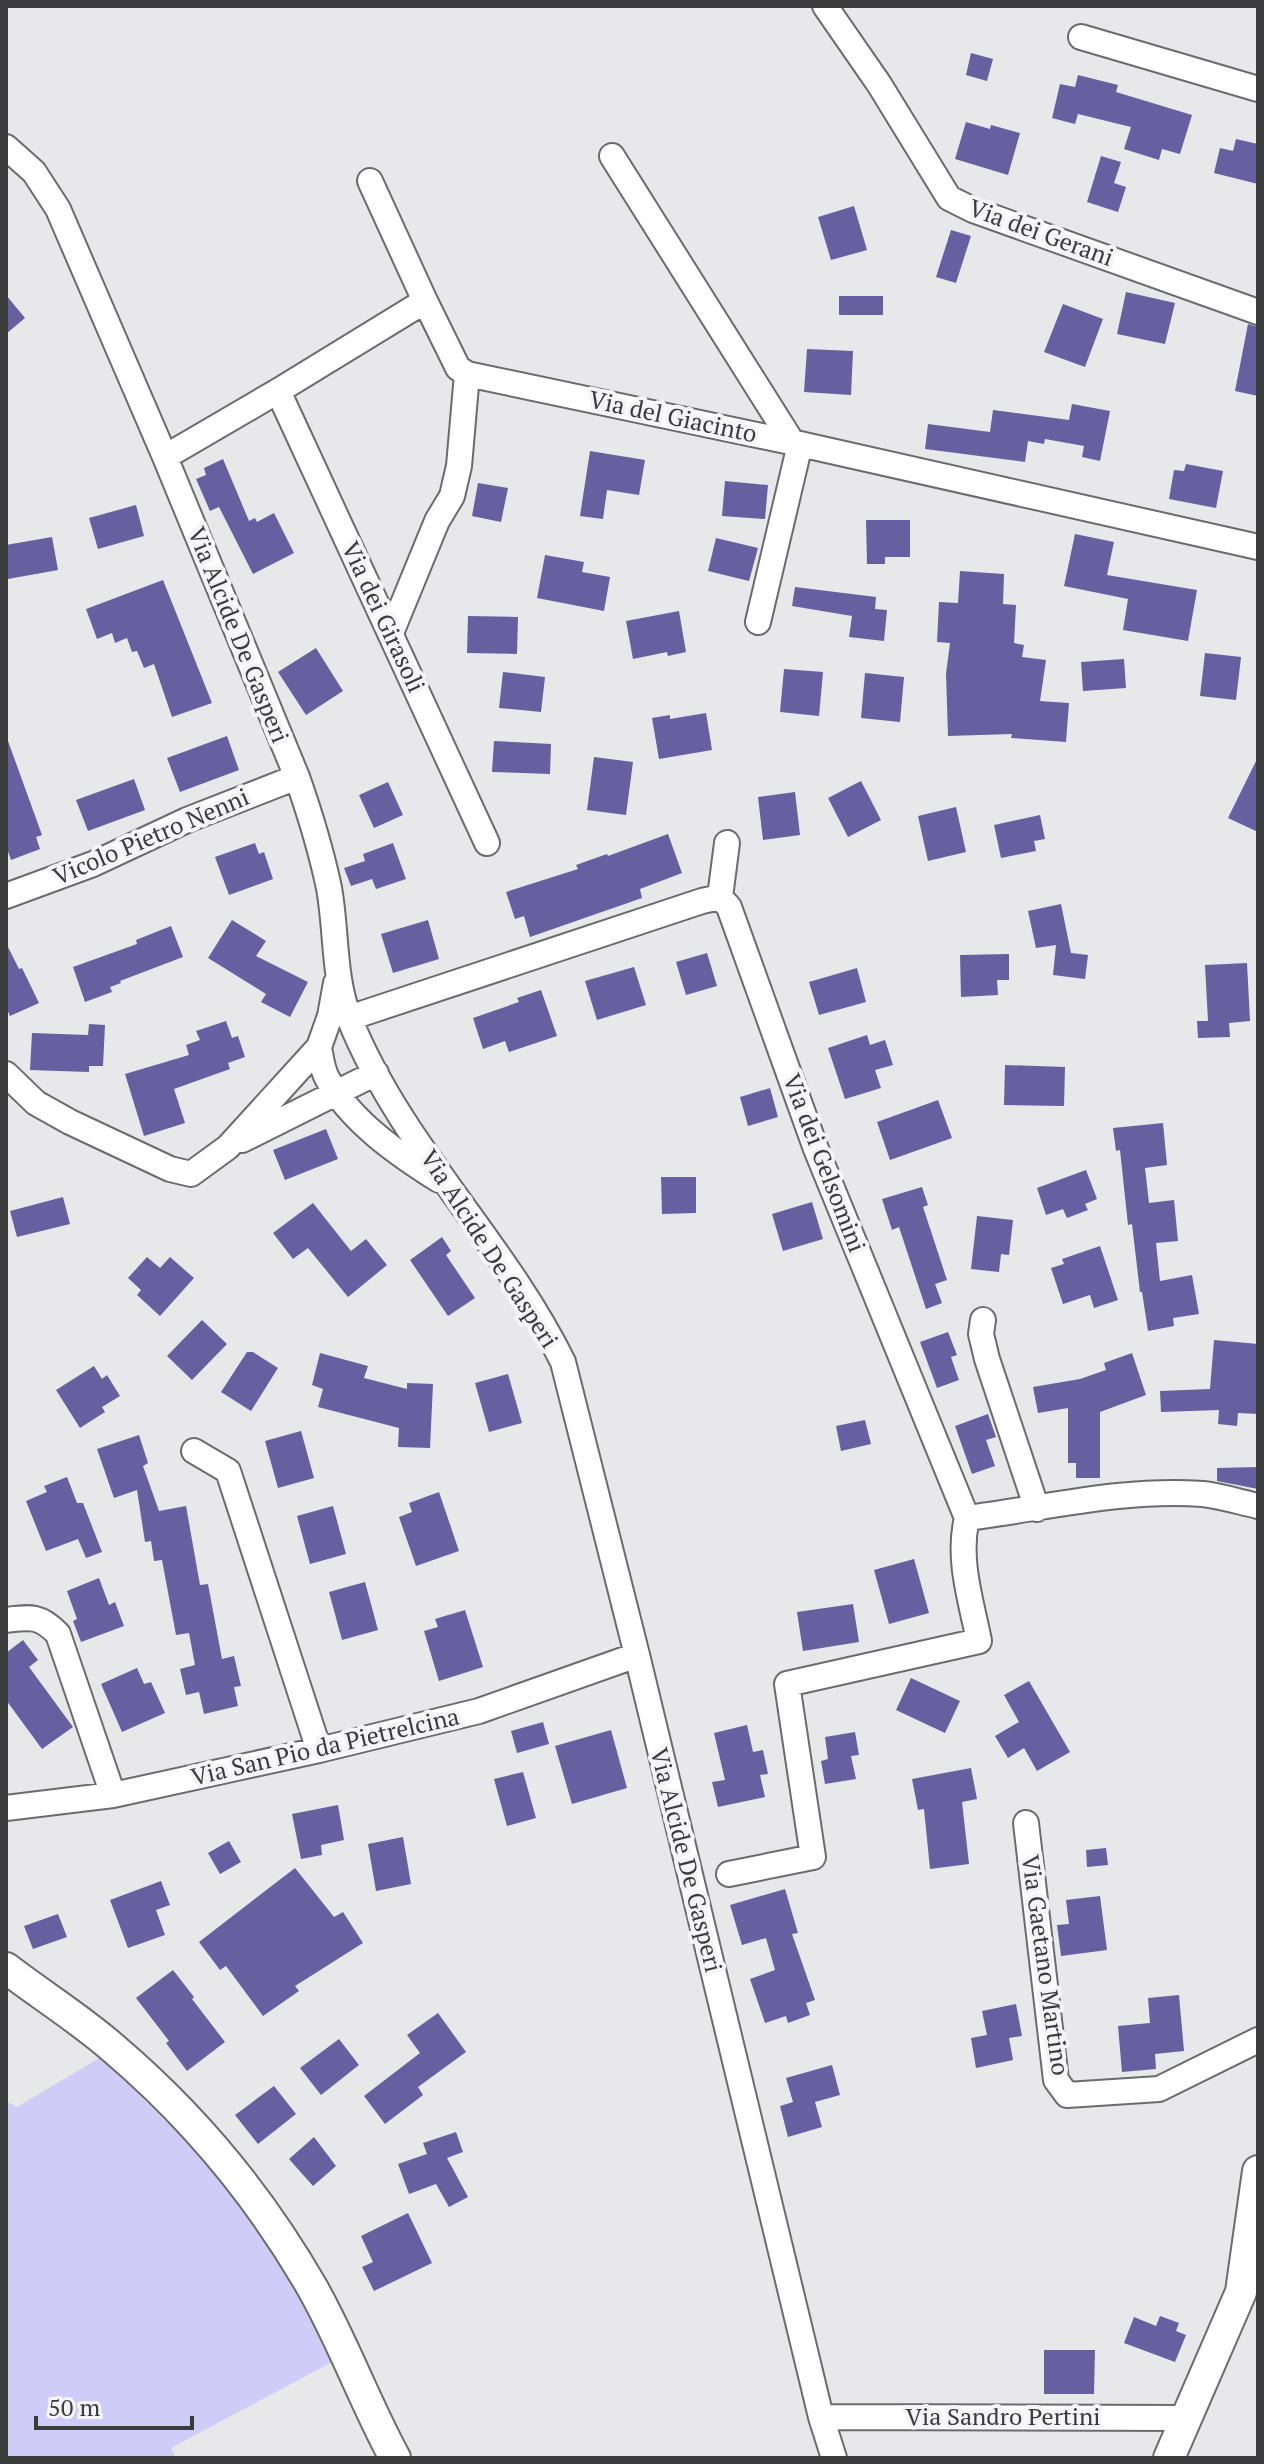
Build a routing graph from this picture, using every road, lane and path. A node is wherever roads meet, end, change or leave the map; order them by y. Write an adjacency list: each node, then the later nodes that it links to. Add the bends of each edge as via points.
1 (825, 6): 8 (street, Via dei Gerani, via 949,198)
2 (1081, 37): 3 (street)
3 (1258, 89)
4 (6, 147): 12 (street, Via Alcide De Gasperi, via 34,172 58,209)
5 (612, 156): 11 (street)
6 (370, 181): 7 (street)
7 (425, 301): 9 (street, via 458,368); 10 (street)
8 (1258, 312)
9 (467, 374): 11 (street, Via del Giacinto); 15 (street, via 452,496)
10 (278, 391): 12 (street); 15 (street, Via dei Girasoli)
11 (796, 443): 13 (street, Via del Giacinto); 14 (street)
12 (165, 457): 16 (street, Via Alcide De Gasperi)
13 (1258, 547)
14 (758, 622)
15 (391, 633): 17 (street, Via dei Girasoli)
16 (297, 777): 19 (street, Vicolo Pietro Nenni); 21 (street, Via Alcide De Gasperi, via 329,890)
17 (487, 843)
18 (727, 843): 20 (street)
19 (6, 896)
20 (720, 897): 22 (street); 33 (street, Via dei Gelsomini, via 729,907 816,1149)
21 (338, 973): 22 (street, Via Alcide De Gasperi); 23 (street)
22 (349, 1018): 24 (street, Via Alcide De Gasperi)
23 (319, 1047): 26 (street, via 325,1075); 27 (street)
24 (376, 1073): 26 (street); 28 (street, Via Alcide De Gasperi)
25 (6, 1074): 27 (street, via 36,1103 170,1169 191,1174)
26 (336, 1093): 27 (street); 28 (street, via 400,1156)
27 (228, 1147)
28 (448, 1185): 35 (street, Via Alcide De Gasperi, via 543,1321 563,1362)
29 (983, 1320): 32 (street, via 987,1359)
30 (194, 1451): 36 (street, via 228,1471)
31 (1258, 1506): 32 (street, via 1205,1494 1110,1496)
32 (1037, 1509): 33 (street)
33 (967, 1518): 40 (street, via 963,1561 979,1641 787,1684 813,1857)
34 (6, 1620): 37 (street, via 33,1617 58,1634)
35 (637, 1655): 36 (street, Via San Pio da Pietrelcina, via 479,1711); 44 (street, Via Alcide De Gasperi)
36 (319, 1750): 37 (street, Via San Pio da Pietrelcina)
37 (113, 1795): 38 (street, Via San Pio da Pietrelcina)
38 (6, 1808)
39 (1026, 1823): 42 (street, Via Gaetano Martino, via 1056,2080 1067,2095 1159,2089)
40 (729, 1874)
41 (6, 1968): 46 (street, via 113,2047 185,2116 257,2200 325,2310)
42 (1258, 2040)
43 (1258, 2171): 45 (street, via 1241,2292)
44 (821, 2417): 45 (street, Via Sandro Pertini); 47 (street, Via Alcide De Gasperi)
45 (1185, 2418): 48 (street)
46 (395, 2458)
47 (834, 2458)
48 (1169, 2458)

